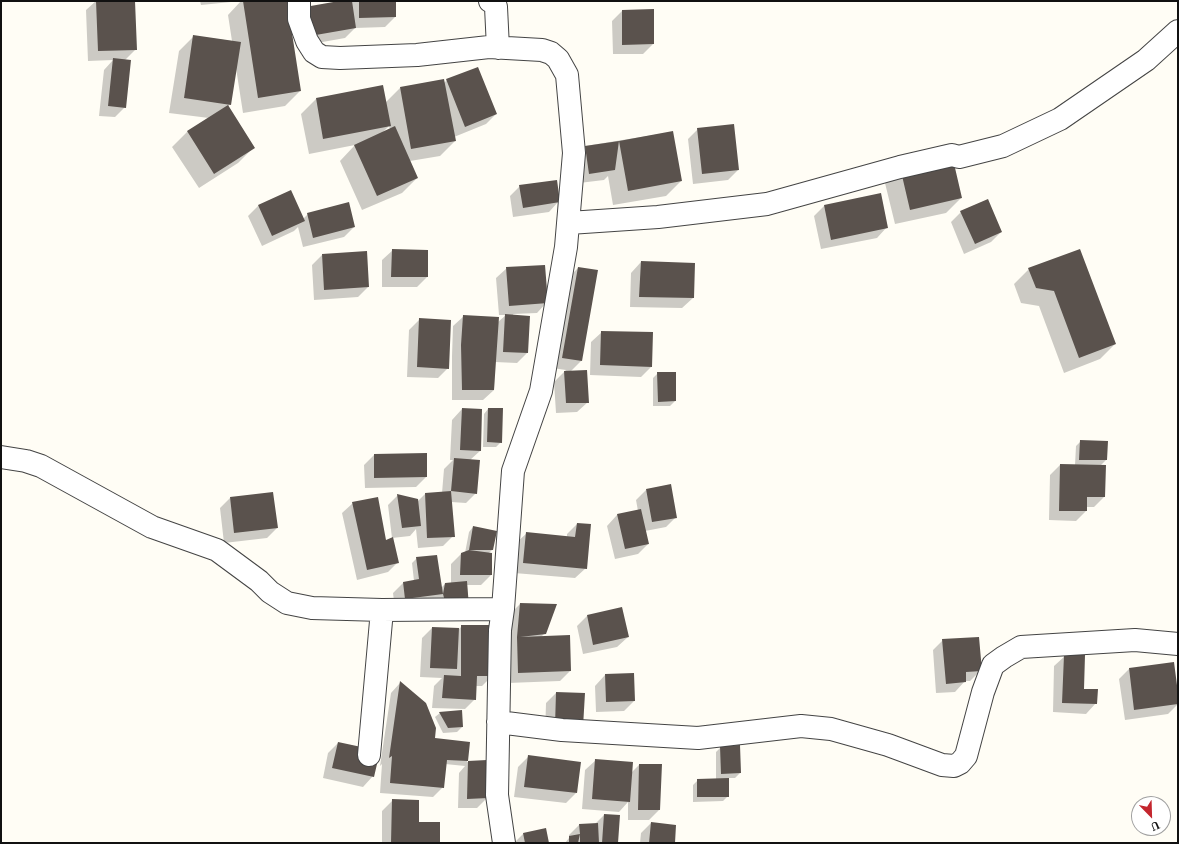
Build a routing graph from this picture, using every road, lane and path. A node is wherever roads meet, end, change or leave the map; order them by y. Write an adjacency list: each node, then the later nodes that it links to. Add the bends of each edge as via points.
1 (299, 1): 4 (street, via 299,19 307,41 314,52 322,57 417,55)
2 (490, 1): 4 (street, via 496,7)
3 (1178, 31): 5 (street, via 1146,60 1060,119 1003,146 900,167 767,204 658,217)
4 (498, 48): 5 (street, via 542,50 551,53 558,59 567,75 574,153)
5 (569, 223): 7 (street, via 541,391 513,471)
6 (1, 457): 8 (street, via 41,466 152,527 217,550 286,603 312,608)
7 (504, 609): 8 (street); 10 (street, via 500,630)
8 (382, 610): 11 (street)
9 (1178, 644): 10 (street, via 1135,640 1021,648 993,665 966,756 954,766 942,765 888,745 831,730 801,726 698,738 562,730)
10 (498, 722): 12 (street, via 497,795)
11 (369, 755)
12 (504, 843)

